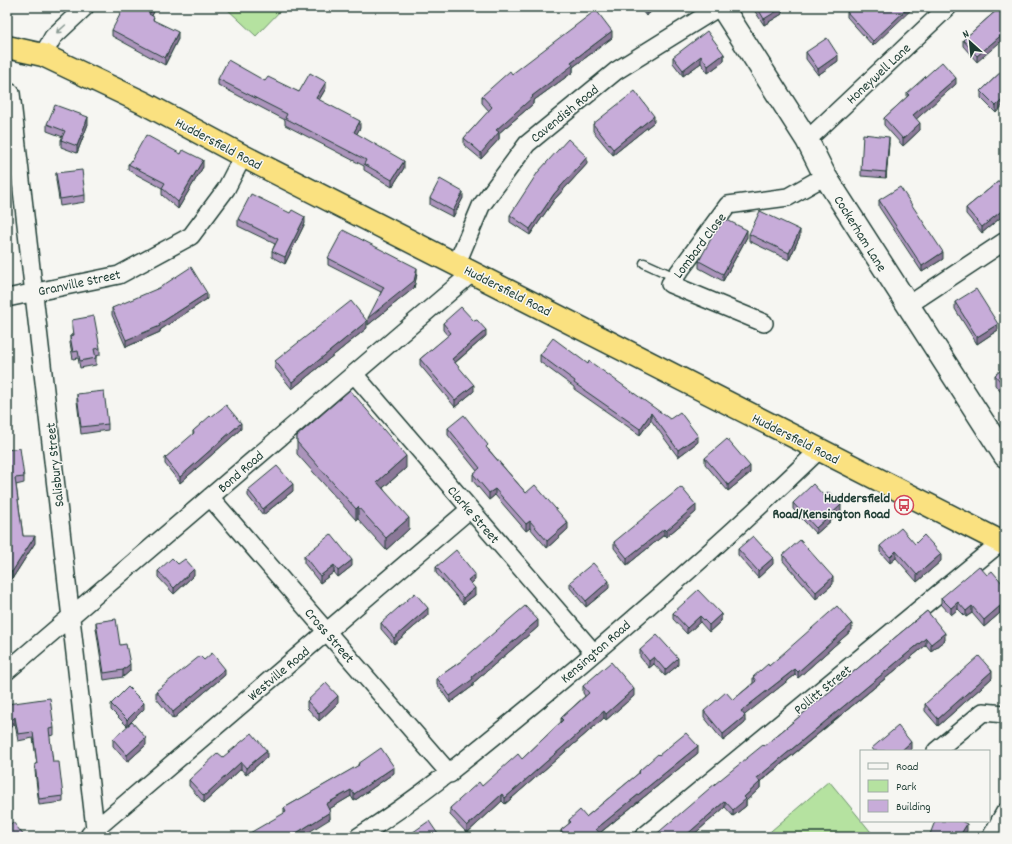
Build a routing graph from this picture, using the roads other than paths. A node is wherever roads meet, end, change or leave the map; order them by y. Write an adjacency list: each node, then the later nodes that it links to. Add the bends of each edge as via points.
1 (85, 7): 6 (street, one-way to 6, via 53,37)
2 (719, 7): 13 (street, Cavendish Road, via 616,71 527,144 481,206)
3 (722, 7): 8 (street, Cockerham Lane)
4 (948, 7): 8 (street, Honeywell Lane)
5 (7, 47): 6 (highway, Huddersfield Road)
6 (43, 55): 9 (highway, Huddersfield Road, via 144,103)
7 (11, 93): 15 (street, Salisbury Street)
8 (807, 140): 10 (street, Cockerham Lane)
9 (243, 156): 13 (highway, Huddersfield Road); 15 (street, Granville Street, via 226,189 191,236 119,275)
10 (825, 176): 14 (street, Lombard Close, via 788,197 728,205); 17 (street, Cockerham Lane)
11 (1005, 241): 17 (street)
12 (644, 263): 14 (lane)
13 (465, 268): 19 (street, Bond Road); 20 (highway, Huddersfield Road)
14 (674, 277): 18 (street, Lombard Close, via 670,284)
15 (34, 292): 16 (street, Granville Street); 25 (street, Salisbury Street)
16 (7, 298)
17 (907, 306): 21 (street, Cockerham Lane)
18 (764, 323)
19 (354, 374): 22 (street, Bond Road); 23 (street, Clarke Street)
20 (819, 450): 24 (highway, Huddersfield Road); 27 (street, Kensington Road, via 756,511)
21 (1005, 454)
22 (210, 497): 25 (street, Bond Road); 26 (street, Cross Street)
23 (470, 509): 26 (street, Westville Road); 27 (street, Clarke Street)
24 (1003, 543): 35 (street, Pollitt Street)
25 (71, 616): 28 (street, Bond Road); 33 (street, Salisbury Street)
26 (327, 631): 31 (street, Cross Street); 33 (street, Westville Road)
27 (594, 653): 31 (street, Kensington Road)
28 (7, 671)
29 (1005, 714): 30 (street, via 983,712)
30 (937, 750)
31 (450, 774): 34 (street, Kensington Road, via 397,813)
32 (1005, 812): 36 (street)
33 (93, 834)
34 (358, 837)
35 (643, 837)
36 (991, 837)

